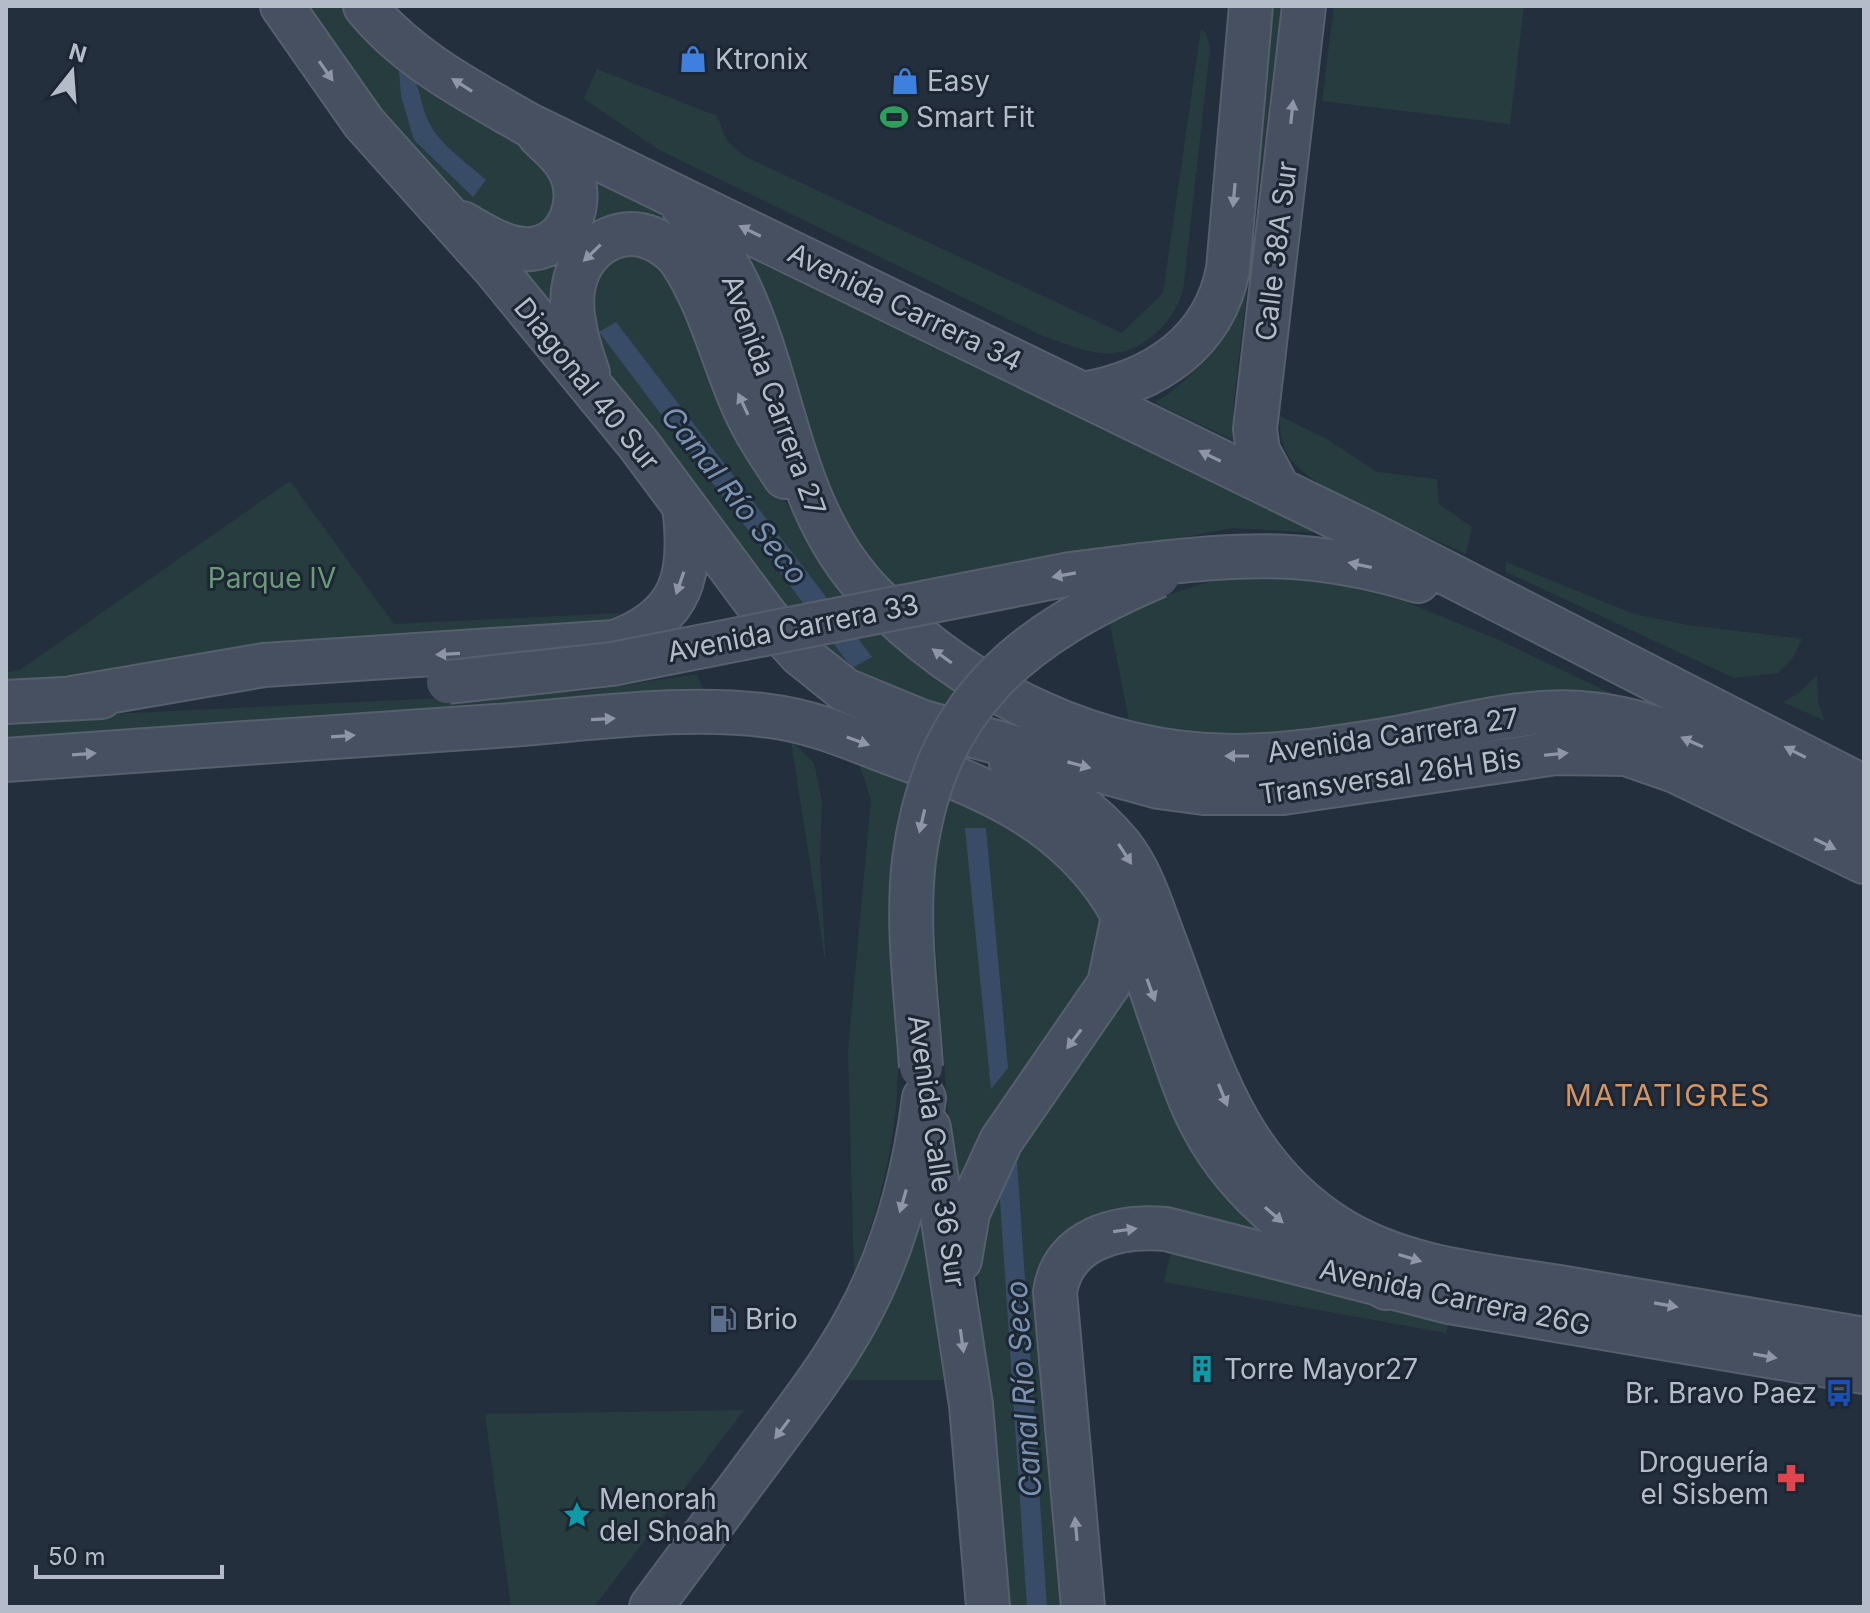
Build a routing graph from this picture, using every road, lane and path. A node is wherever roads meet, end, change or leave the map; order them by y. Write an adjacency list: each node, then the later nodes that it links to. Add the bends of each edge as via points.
1 (282, 6): 7 (main road, Diagonal 40 Sur, one-way to 7, via 364,123)
2 (365, 6): 5 (main road, one-way to 2, via 429,64)
3 (1251, 6): 9 (main road, Calle 38A Sur, one-way to 9, via 1228,269 1216,310 1182,352 1159,370 1128,384)
4 (1304, 6): 10 (main road, Calle 38A Sur, one-way to 4, via 1258,451 1255,429)
5 (529, 125): 6 (main road, Avenida Carrera 34); 7 (main road, via 568,165 575,186 573,216 558,237 530,249 509,245)
6 (670, 192): 9 (main road, Avenida Carrera 34, one-way to 6); 12 (main road, Avenida Carrera 27, via 719,250 738,283 797,465)
7 (446, 215): 8 (main road, Diagonal 40 Sur)
8 (593, 390): 11 (main road, Diagonal 40 Sur); 12 (main road, one-way to 8, via 743,405 682,262 643,235 606,240 580,264 574,283 574,329)
9 (1083, 394): 10 (main road, Avenida Carrera 34, one-way to 9)
10 (1279, 490): 14 (main road)
11 (684, 506): 15 (main road, one-way to 15, via 686,562 675,597 661,618 615,642 264,665); 17 (main road, Diagonal 40 Sur, via 800,654 845,690)
12 (829, 540): 20 (main road, Avenida Carrera 27, one-way to 12, via 1682,738 1591,714 1532,715 1278,755 1193,753 1113,738 1040,713 932,649 871,593)
13 (1150, 570): 14 (main road, Avenida Calle 36 Sur, one-way to 13, via 1366,565 1293,554 1213,557); 15 (main road, Avenida Carrera 33, one-way to 15, bridge, via 1070,574 612,664 448,682); 23 (main road, Avenida Calle 36 Sur, one-way to 23, bridge, via 1027,648 976,697 942,756 914,860)
14 (1566, 634): 19 (main road, one-way to 14)
15 (72, 698): 16 (main road, Avenida Carrera 33)
16 (6, 702)
17 (923, 722): 21 (main road, Transversal 26H Bis, one-way to 21, via 1159,787 1246,795 1556,753 1626,754 1675,771); 26 (main road, Avenida Carrera 26G, one-way to 26, via 1060,791 1122,847 1153,908 1229,1110 1270,1170 1338,1228 1376,1247 1449,1269)
18 (6, 760): 22 (main road, one-way to 22, via 695,713 777,716 872,746 1014,804 1049,826 1084,861)
19 (1864, 787)
20 (1864, 824)
21 (1864, 862)
22 (1123, 917): 24 (main road, one-way to 24, via 1184,1084 1229,1168 1300,1237); 25 (main road, one-way to 25, via 1115,965 1101,1000 990,1161 968,1213)
23 (922, 1082): 25 (main road, Avenida Calle 36 Sur); 27 (main road, one-way to 27, via 920,1132 900,1213 854,1324 811,1391)
24 (1386, 1288): 26 (main road, Avenida Carrera 26G, one-way to 26, via 1449,1302); 29 (main road, Avenida Carrera 26G, one-way to 24, via 1055,1306 1060,1269 1090,1240 1146,1227 1198,1235)
25 (956, 1296): 28 (main road, Avenida Calle 36 Sur, one-way to 28, via 977,1460)
26 (1861, 1363)
27 (651, 1607)
28 (988, 1607)
29 (1083, 1607)

